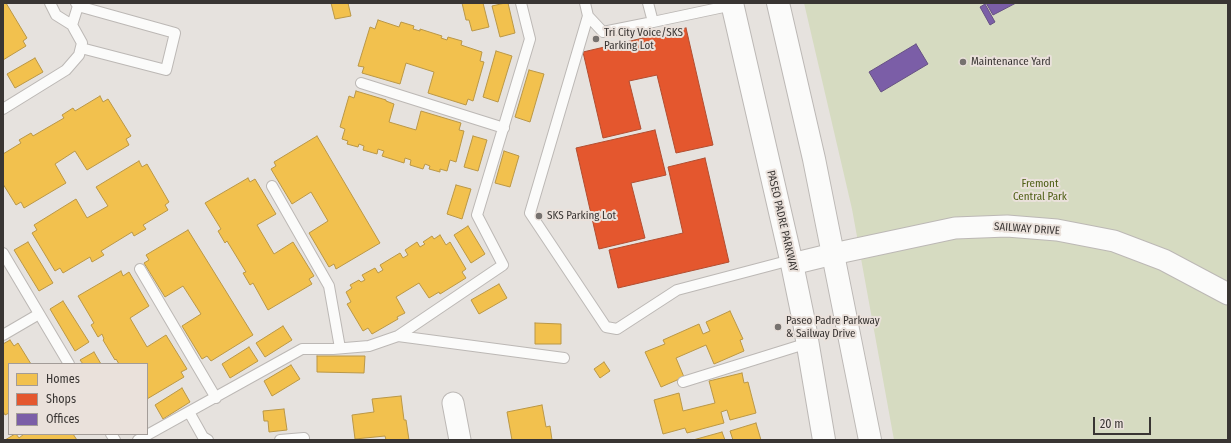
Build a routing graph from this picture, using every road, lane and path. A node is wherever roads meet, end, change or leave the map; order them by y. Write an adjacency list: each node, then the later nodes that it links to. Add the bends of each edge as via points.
1 (50, 3): 10 (lane, via 56,15)
2 (521, 3): 14 (lane, via 530,40)
3 (585, 3): 8 (lane)
4 (648, 3): 9 (lane)
5 (778, 3): 17 (main road)
6 (77, 4): 10 (lane); 11 (lane, via 175,33 166,70)
7 (733, 4): 9 (lane); 18 (main road, PASEO PADRE PARKWAY)
8 (588, 16): 9 (lane, via 603,32); 18 (lane, via 530,212 606,327 617,329 677,290)
9 (653, 22)
10 (72, 25): 11 (lane, via 82,43)
11 (81, 48): 13 (lane, via 79,56 66,70)
12 (361, 83): 14 (lane)
13 (3, 109)
14 (504, 128): 23 (lane, via 477,215 503,265)
15 (272, 186): 25 (lane, via 329,286)
16 (3, 254): 21 (lane)
17 (833, 254): 18 (street, SAILWAY DRIVE); 20 (street, SAILWAY DRIVE, via 955,228 1007,226 1057,230 1114,241 1164,260); 40 (main road)
18 (792, 262): 24 (main road, PASEO PADRE PARKWAY)
19 (140, 269): 29 (lane)
20 (1228, 294)
21 (39, 314): 22 (lane); 27 (lane)
22 (3, 335)
23 (398, 336): 25 (lane, via 369,346); 26 (lane)
24 (808, 343): 28 (lane); 39 (main road, PASEO PADRE PARKWAY)
25 (340, 348): 29 (lane, via 302,349)
26 (564, 358)
27 (68, 363)
28 (683, 382)
29 (216, 398): 31 (lane)
30 (453, 403): 38 (street)
31 (189, 412): 33 (lane); 36 (lane, via 203,437)
32 (147, 435): 35 (lane)
33 (148, 435)
34 (304, 438): 37 (lane)
35 (138, 440)
36 (208, 440)
37 (280, 440)
38 (460, 440)
39 (824, 440)
40 (870, 440)

